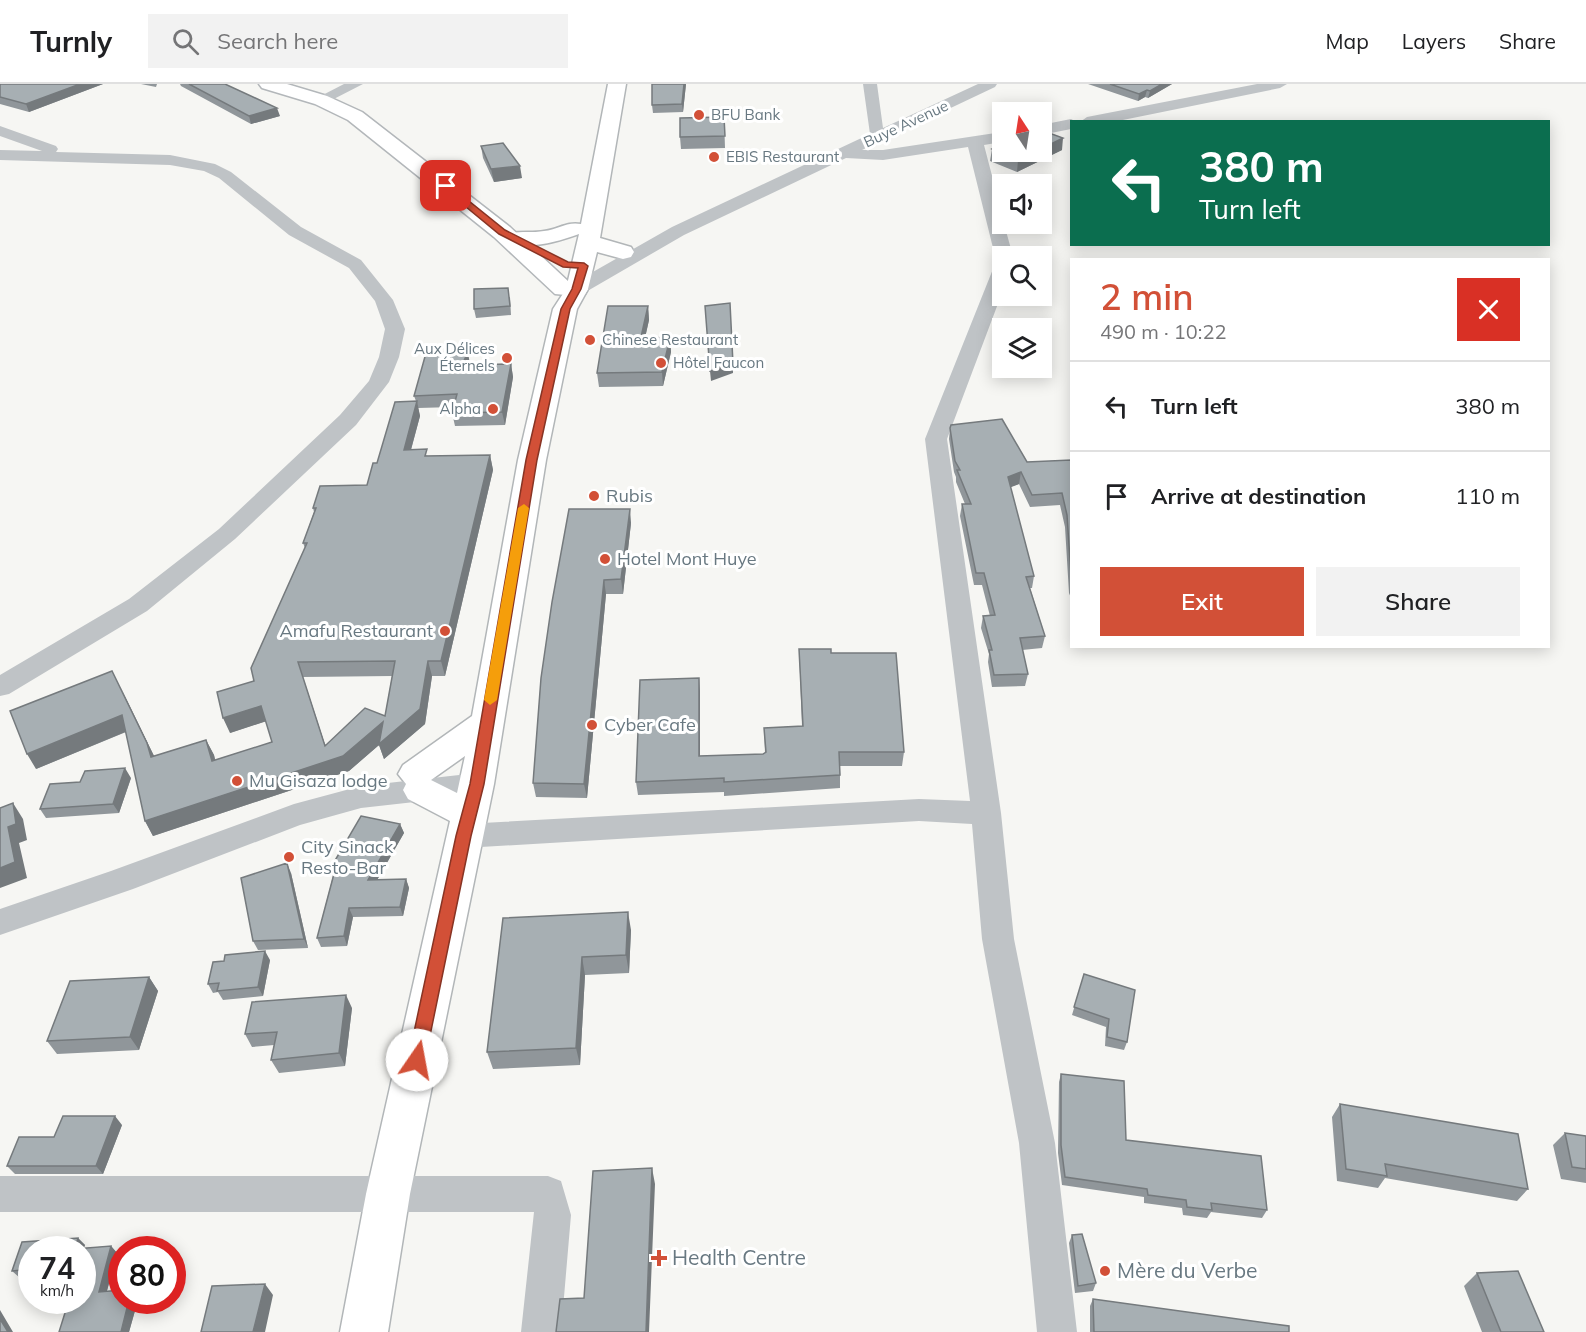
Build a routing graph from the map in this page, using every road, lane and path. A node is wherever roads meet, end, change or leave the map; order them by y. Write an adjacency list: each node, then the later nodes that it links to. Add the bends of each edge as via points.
1 (268, 84): 9 (main road)
2 (356, 84): 9 (street)
3 (602, 84): 20 (main road)
4 (617, 84): 20 (main road)
5 (870, 84): 14 (street)
6 (990, 84): 14 (street, Buye Avenue)
7 (1280, 84): 8 (street)
8 (1255, 86): 10 (street)
9 (321, 100): 21 (main road, via 379,133)
10 (1096, 120)
11 (1070, 124): 12 (street)
12 (1052, 128)
13 (0, 131): 19 (street)
14 (880, 137): 17 (street, Buye Avenue)
15 (992, 139): 16 (street)
16 (975, 142): 17 (street, via 883,155); 24 (street)
17 (839, 155): 23 (street, Buye Avenue)
18 (0, 156): 19 (street)
19 (64, 156): 29 (street, via 170,160 209,167 225,175 295,231 355,264 384,300 395,329 390,357 378,382 348,420 227,534 138,605)
20 (590, 192): 22 (main road)
21 (510, 235): 22 (main road); 26 (main road); 28 (main road)
22 (581, 235): 25 (main road); 26 (main road)
23 (660, 240): 25 (street, Buye Avenue); 28 (street, Buye Avenue)
24 (1001, 246)
25 (624, 252): 26 (street, Buye Avenue)
26 (575, 265): 28 (main road)
27 (992, 294): 33 (street, via 936,439)
28 (569, 296): 30 (main road, via 532,460)
29 (0, 687)
30 (487, 722): 31 (main road); 32 (main road)
31 (418, 782): 32 (main road); 32 (street); 34 (street, via 294,816)
32 (472, 800): 33 (street); 36 (main road)
33 (986, 813): 39 (street, via 998,939 1037,1143)
34 (0, 922)
35 (0, 1194): 36 (street)
36 (388, 1194): 37 (main road); 38 (street, via 548,1194 553,1215)
37 (364, 1332)
38 (541, 1332)
39 (1057, 1332)

